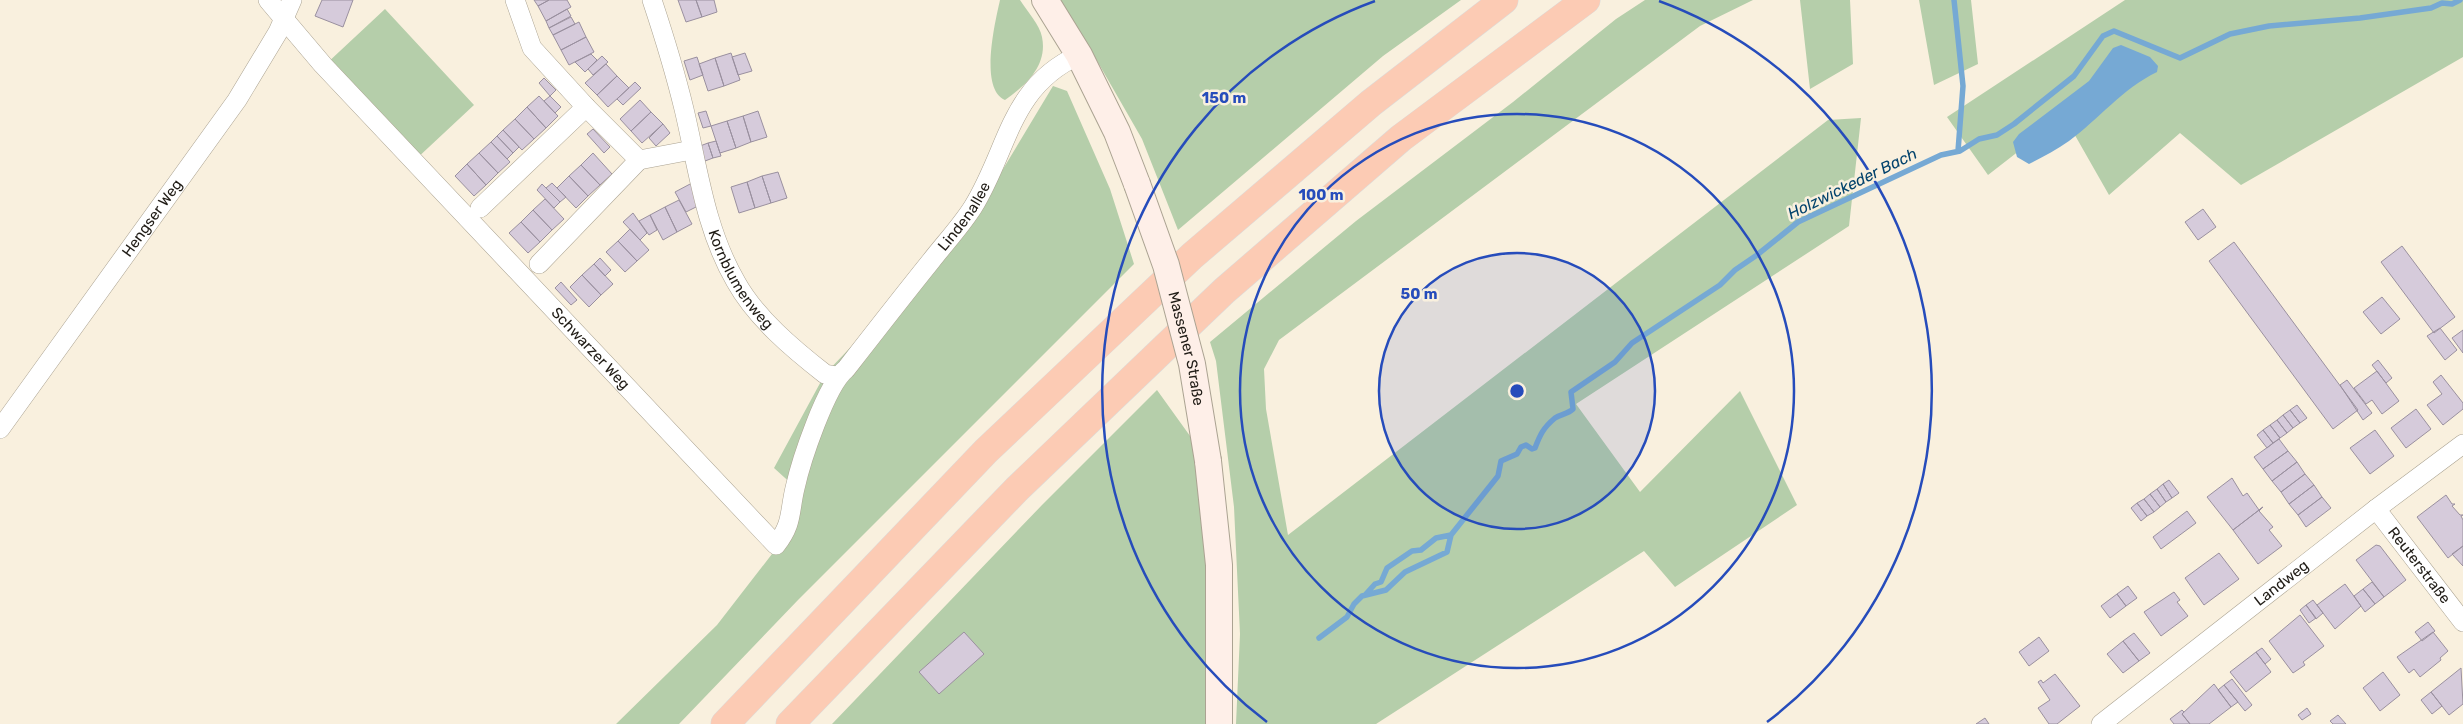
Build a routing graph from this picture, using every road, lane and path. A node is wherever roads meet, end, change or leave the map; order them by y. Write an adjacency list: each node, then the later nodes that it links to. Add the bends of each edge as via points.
1 (268, 0): 8 (street)
2 (292, 0): 8 (street, Hengser Weg)
3 (515, 0): 10 (street, via 532,48)
4 (652, 0): 11 (street, Kornblumenweg, via 668,48)
5 (1045, 0): 9 (main road, Massener Straße)
6 (1504, 0): 20 (highway, via 1371,103 1192,256 986,451)
7 (1586, 0): 21 (highway, via 1401,138 1224,292 1017,489)
8 (284, 18): 15 (street, Schwarzer Weg, via 323,65 776,545 787,531 795,487 821,409); 16 (street, Hengser Weg, via 237,100)
9 (1079, 56): 15 (street, Lindenallee, via 1065,62 1032,89 1014,117 991,174 972,208 846,369); 22 (main road, Massener Straße, bridge, via 1117,132 1137,184 1166,266 1192,364 1208,461 1219,565)
10 (586, 107): 12 (street); 13 (street)
11 (692, 150): 12 (street); 15 (street, Kornblumenweg, via 713,234 736,283 772,328 825,374)
12 (639, 160): 14 (street)
13 (480, 208)
14 (539, 264)
15 (837, 376)
16 (0, 429)
17 (2463, 444): 18 (street, Landweg)
18 (2376, 509): 19 (street, Reuterstraße); 23 (street, Landweg)
19 (2463, 622)
20 (725, 724)
21 (790, 724)
22 (1219, 724)
23 (2101, 724)

